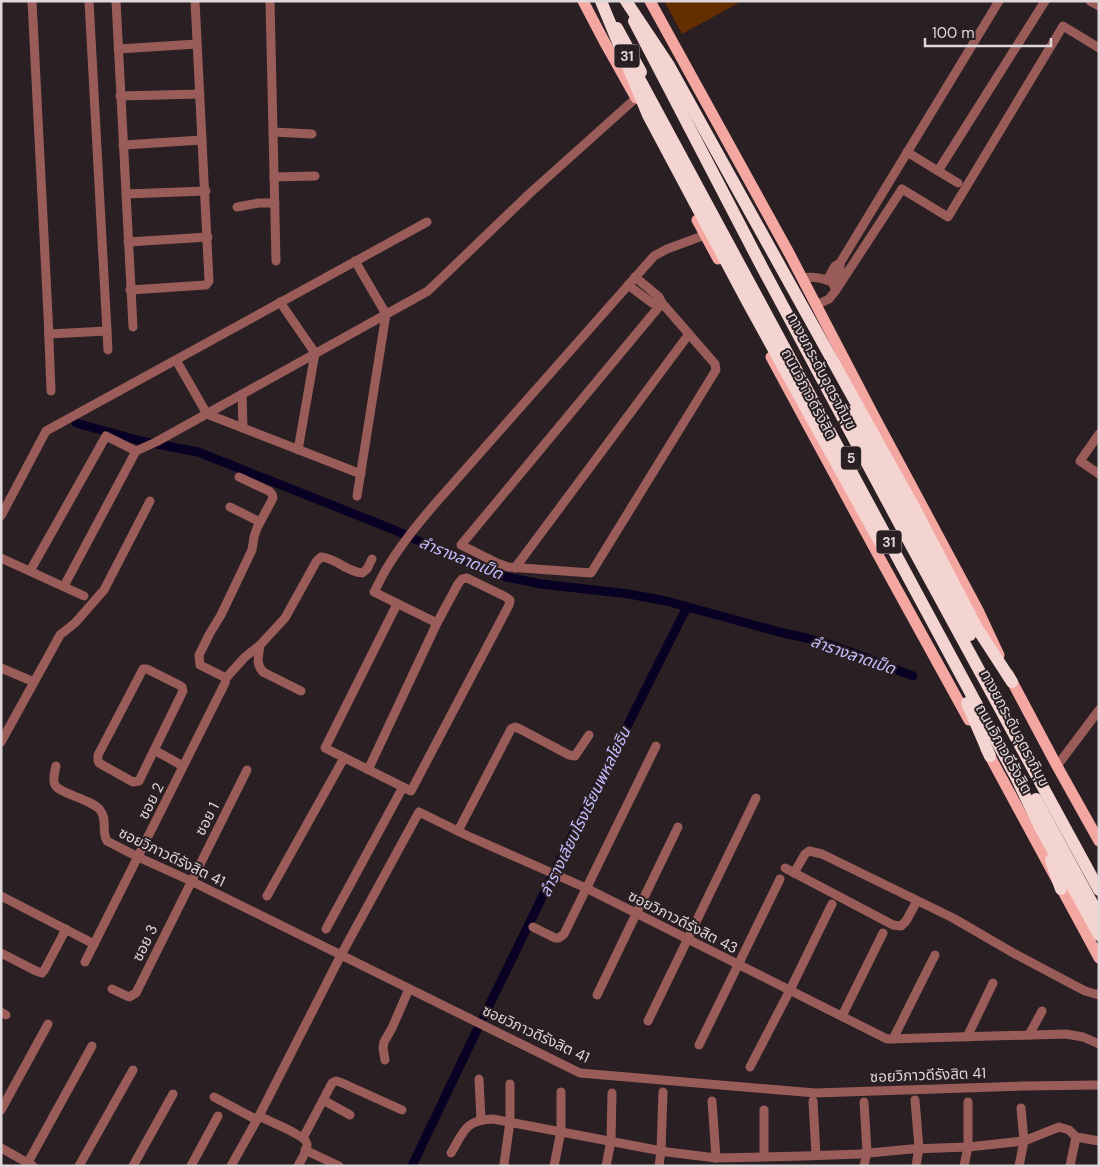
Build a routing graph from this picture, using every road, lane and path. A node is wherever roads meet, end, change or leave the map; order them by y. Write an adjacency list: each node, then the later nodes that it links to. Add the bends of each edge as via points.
1 (32, 1): 52 (street)
2 (89, 1): 51 (street)
3 (116, 1): 16 (street)
4 (196, 1): 14 (street)
5 (270, 1): 22 (street)
6 (583, 1): 17 (main road, ถนนวิภาวดีรังสิต / 31)
7 (600, 1): 21 (highway, ถนนวิภาวดีรังสิต / 31); 91 (highway, 5, bridge, via 648,115 970,709); 118 (highway, ทางยกระดับอุตราภิมุข / 5, bridge)
8 (626, 1): 84 (highway, 5, bridge, via 668,64 916,511 977,628); 106 (highway, ถนนวิภาวดีรังสิต / 31); 112 (highway, ทางยกระดับอุตราภิมุข / 5, bridge, via 763,269)
9 (650, 1): 42 (main road)
10 (999, 1): 26 (street)
11 (1045, 1): 27 (street)
12 (1090, 1): 13 (street)
13 (1099, 6)
14 (197, 44): 16 (street); 18 (street)
15 (1099, 48): 43 (street, via 1063,26 948,218 902,189)
16 (118, 49): 19 (street)
17 (628, 83): 20 (main road, ถนนวิภาวดีรังสิต / 31); 21 (highway)
18 (200, 94): 19 (street); 24 (street)
19 (120, 96): 25 (street)
20 (636, 98): 36 (main road, ถนนวิภาวดีรังสิต / 31); 49 (street, via 428,291)
21 (657, 112): 100 (highway, ถนนวิภาวดีรังสิต / 31)
22 (273, 132): 23 (street); 29 (street)
23 (312, 134)
24 (202, 140): 25 (street); 31 (street)
25 (123, 145): 32 (street)
26 (907, 152): 27 (street); 43 (street, via 840,263 835,266)
27 (938, 171): 30 (street)
28 (315, 176): 29 (street)
29 (274, 177): 33 (street)
30 (958, 183)
31 (206, 191): 32 (street); 37 (street)
32 (126, 194): 38 (street)
33 (275, 203): 34 (street); 39 (street)
34 (237, 207)
35 (427, 222): 40 (street)
36 (705, 236): 41 (street, via 654,256); 91 (main road, ถนนวิภาวดีรังสิต / 31)
37 (208, 238): 38 (street); 45 (street, via 209,281 206,285)
38 (128, 242): 45 (street)
39 (276, 261)
40 (354, 262): 46 (street); 49 (street)
41 (635, 277): 44 (street); 47 (street, via 660,297)
42 (802, 278): 43 (street, via 822,278); 48 (main road)
43 (832, 284): 48 (street, via 829,299)
44 (628, 286): 47 (street, via 652,304); 78 (street, via 410,535 374,592)
45 (130, 290): 50 (street)
46 (280, 302): 55 (street); 56 (street)
47 (662, 303): 53 (street); 74 (street, via 461,545 497,563)
48 (816, 305): 84 (main road, via 978,610)
49 (386, 314): 55 (street); 64 (street)
50 (133, 327)
51 (107, 331): 52 (street); 54 (street)
52 (49, 334): 57 (street)
53 (689, 334): 74 (street); 74 (street, via 715,364 716,370 591,572)
54 (108, 350)
55 (316, 353): 58 (street); 62 (street)
56 (176, 360): 59 (street); 70 (street, via 46,431)
57 (51, 391)
58 (242, 394): 59 (street); 60 (street)
59 (207, 414): 60 (street); 63 (street)
60 (242, 428): 62 (street)
61 (1099, 434): 65 (street, via 1080,461)
62 (298, 450): 64 (street)
63 (136, 451): 75 (street, via 106,436); 76 (street)
64 (361, 474): 67 (street)
65 (1099, 474)
66 (239, 477): 71 (street, via 272,494)
67 (357, 496)
68 (150, 501): 83 (street, via 104,590 60,635)
69 (230, 507): 71 (street)
70 (1, 516)
71 (260, 522): 82 (street, via 252,550 199,655 200,665)
72 (1, 558): 75 (street)
73 (372, 559): 80 (street, ซอย 2, via 367,569 356,573 321,557 285,618)
74 (516, 568)
75 (30, 571): 76 (street)
76 (64, 586): 77 (street)
77 (84, 596)
78 (397, 604): 79 (street); 92 (street, via 325,748)
79 (437, 623): 97 (street); 98 (street, via 462,579 467,578 510,600 411,791)
80 (260, 645): 82 (street, ซอย 2); 85 (street, via 258,667)
81 (1, 668): 83 (street)
82 (226, 678): 94 (street, ซอย 2)
83 (34, 682): 88 (street)
84 (1012, 682): 95 (main road)
85 (301, 691)
86 (1099, 710): 95 (street)
87 (589, 736): 102 (street, via 575,756 520,729 511,729)
88 (1, 742)
89 (656, 746): 110 (street)
90 (154, 750): 90 (street, via 183,691 180,685 147,669 143,670 98,760 136,782); 94 (street)
91 (990, 756): 111 (main road, ถนนวิภาวดีรังสิต / 31)
92 (344, 758): 97 (street); 114 (street)
93 (56, 766): 104 (street, ซอยวิภาวดีรังสิต 41, via 56,786 100,810 105,820 106,841)
94 (183, 766): 104 (street, ซอย 2)
95 (1056, 766): 103 (main road)
96 (247, 770): 109 (street, ซอย 1)
97 (368, 770): 98 (street)
98 (403, 787): 121 (street)
99 (756, 798): 124 (street)
100 (1040, 826): 111 (highway); 123 (highway, ถนนวิภาวดีรังสิต / 31)
101 (678, 827): 117 (street)
102 (458, 831): 110 (street, ซอยวิภาวดีรังสิต 43); 127 (street, ซอยวิภาวดีรังสิต 43, via 419,812)
103 (1099, 841)
104 (138, 857): 109 (street, ซอยวิภาวดีรังสิต 41); 125 (street, ซอย 2)
105 (785, 868): 107 (street)
106 (1099, 872)
107 (794, 873): 115 (street, via 805,854 812,851); 115 (street, via 893,925 901,926)
108 (780, 879): 131 (street)
109 (191, 881): 127 (street, ซอยวิภาวดีรังสิต 41); 133 (street, ซอย 3, via 136,993 129,997)
110 (586, 888): 117 (street, ซอยวิภาวดีรังสิต 43); 119 (street, via 559,938)
111 (1061, 889): 129 (main road, ถนนวิภาวดีรังสิต / 31)
112 (1099, 890)
113 (1, 896): 120 (street)
114 (267, 896)
115 (917, 901): 137 (street, via 1085,991)
116 (832, 904): 135 (street)
117 (636, 914): 124 (street, ซอยวิภาวดีรังสิต 43); 136 (street)
118 (1099, 916)
119 (533, 927)
120 (66, 929): 125 (street); 126 (street, via 42,973)
121 (326, 929)
122 (883, 933): 139 (street)
123 (1099, 935)
124 (688, 940): 131 (street, ซอยวิภาวดีรังสิต 43); 140 (street)
125 (94, 944): 130 (street, ซอย 2)
126 (1, 953)
127 (341, 955): 134 (street, ซอยวิภาวดีรังสิต 41); 171 (street)
128 (935, 955): 144 (street)
129 (1099, 958)
130 (85, 962)
131 (738, 965): 135 (street, ซอยวิภาวดีรังสิต 43); 146 (street)
132 (993, 983): 143 (street)
133 (112, 989)
134 (409, 989): 148 (street, via 384,1042); 153 (street, ซอยวิภาวดีรังสิต 41, via 580,1073 815,1093)
135 (790, 990): 139 (street, ซอยวิภาวดีรังสิต 43); 149 (street)
136 (597, 995)
137 (1099, 995)
138 (1042, 1010): 142 (street)
139 (842, 1016): 144 (street, ซอยวิภาวดีรังสิต 43)
140 (648, 1021)
141 (48, 1024): 166 (street)
142 (1029, 1035): 143 (street, ซอยวิภาวดีรังสิต 43); 145 (street, ซอยวิภาวดีรังสิต 43, via 1066,1034)
143 (966, 1037): 144 (street, ซอยวิภาวดีรังสิต 43)
144 (893, 1039)
145 (1099, 1044)
146 (699, 1045)
147 (92, 1046): 191 (street)
148 (385, 1060)
149 (750, 1067)
150 (133, 1070): 192 (street)
151 (480, 1079): 172 (street)
152 (510, 1084): 173 (street)
153 (1099, 1085)
154 (561, 1092): 174 (street)
155 (662, 1092): 184 (street)
156 (612, 1093): 177 (street)
157 (173, 1094): 193 (street)
158 (214, 1097): 171 (street)
159 (323, 1100): 167 (street, via 332,1082 336,1081); 169 (street); 176 (street)
160 (915, 1100): 182 (street)
161 (712, 1101): 188 (street)
162 (813, 1101): 187 (street)
163 (864, 1102): 185 (street)
164 (968, 1102): 180 (street)
165 (1021, 1108): 178 (street)
166 (1, 1110)
167 (402, 1110)
168 (764, 1110): 189 (street)
169 (350, 1115)
170 (218, 1116): 194 (street)
171 (258, 1118): 176 (street); 195 (street)
172 (481, 1120): 173 (street); 186 (street, via 470,1124)
173 (510, 1122): 174 (street); 190 (street)
174 (561, 1132): 177 (street); 198 (street)
175 (1076, 1137): 178 (street, via 1060,1127); 179 (street); 206 (street)
176 (303, 1138): 183 (street, via 307,1144)
177 (611, 1141): 184 (street); 199 (street)
178 (1024, 1141): 180 (street); 205 (street)
179 (1099, 1141)
180 (968, 1147): 182 (street); 204 (street)
181 (1, 1148): 191 (street)
182 (919, 1148): 185 (street); 203 (street)
183 (305, 1150): 196 (street); 197 (street)
184 (662, 1151): 188 (street); 200 (street)
185 (867, 1152): 187 (street); 202 (street)
186 (451, 1153)
187 (814, 1156): 189 (street); 201 (street)
188 (711, 1160): 189 (street)
189 (761, 1160)
190 (504, 1164)
191 (29, 1165)
192 (79, 1166)
193 (133, 1166)
194 (191, 1166)
195 (231, 1166)
196 (298, 1166)
197 (339, 1166)
198 (554, 1166)
199 (606, 1166)
200 (659, 1166)
201 (811, 1166)
202 (864, 1166)
203 (916, 1166)
204 (964, 1166)
205 (1019, 1166)
206 (1070, 1166)

